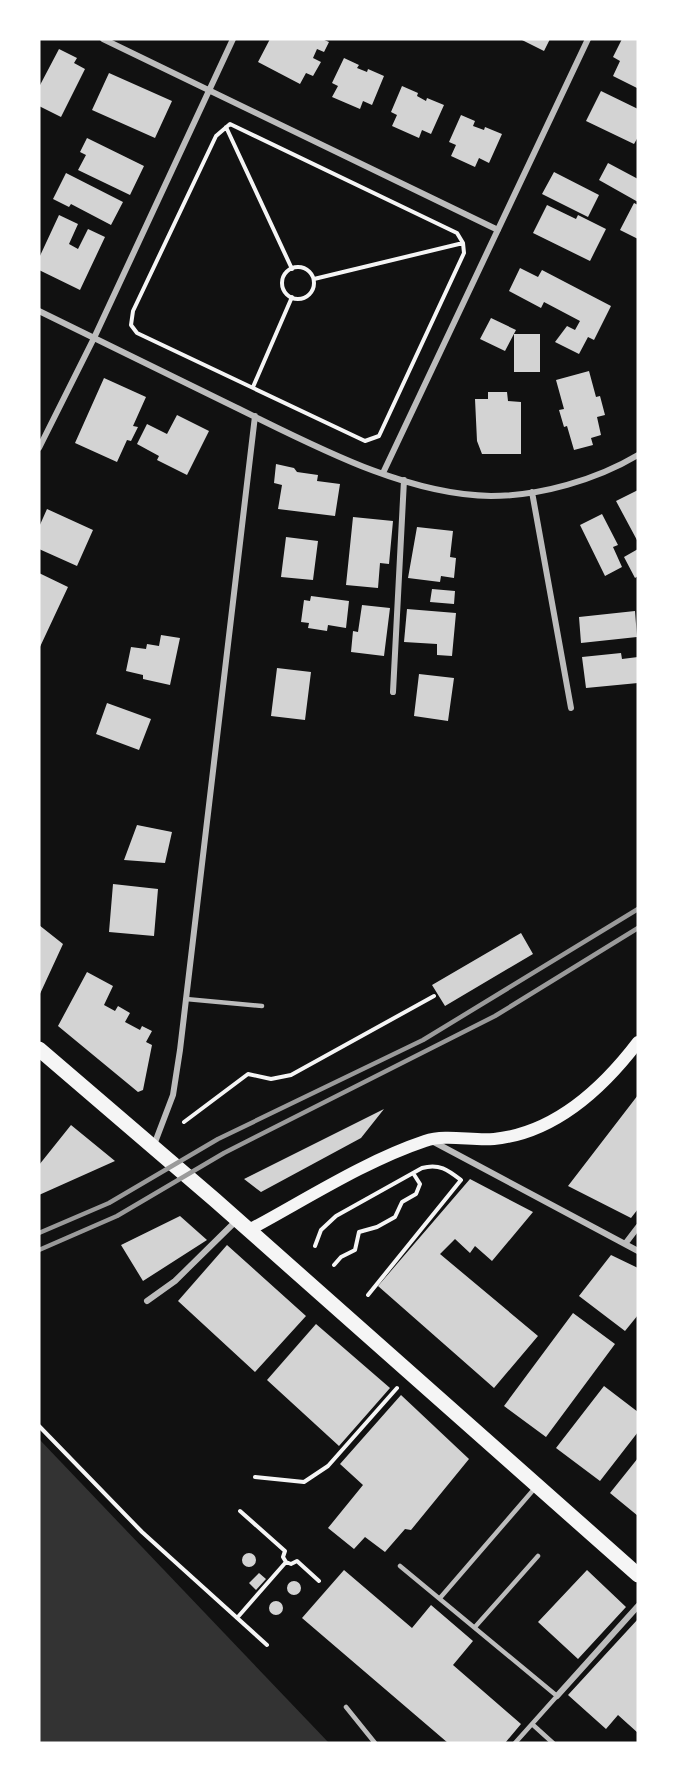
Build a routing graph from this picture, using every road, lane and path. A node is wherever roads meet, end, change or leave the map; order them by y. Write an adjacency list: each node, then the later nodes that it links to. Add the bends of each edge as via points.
1 (103, 39): 4 (street)
2 (233, 39): 4 (street)
3 (588, 39): 6 (street)
4 (209, 90): 6 (street); 12 (street)
5 (226, 127): 7 (path, via 237,125 457,233); 8 (path); 13 (path, via 216,136 130,321 137,333)
6 (498, 230): 17 (street)
7 (463, 243): 9 (path); 13 (path, via 464,253 378,436 365,441)
8 (292, 269): 9 (path, via 304,268); 10 (path, via 285,274 283,285)
9 (314, 279): 10 (path, via 310,294)
10 (292, 297): 13 (path)
11 (39, 311): 12 (street)
12 (94, 338): 14 (street); 15 (street)
13 (253, 387)
14 (255, 416): 17 (street); 23 (street)
15 (39, 448)
16 (638, 455): 19 (street, via 610,471)
17 (383, 473): 18 (street)
18 (404, 480): 19 (street, via 432,489 490,496); 20 (street)
19 (532, 492): 21 (street)
20 (393, 692)
21 (571, 708)
22 (434, 996): 27 (path, via 291,1075 271,1079 248,1074)
23 (186, 999): 24 (lane); 29 (street, via 173,1095)
24 (262, 1006)
25 (638, 1042): 28 (main road, via 588,1098 557,1118 525,1132 494,1139)
26 (39, 1049): 29 (main road)
27 (184, 1122)
28 (429, 1140): 31 (main road); 33 (street)
29 (154, 1146): 31 (main road)
30 (413, 1173): 34 (path, via 336,1216 321,1230); 36 (path, via 420,1184 416,1194 402,1202 395,1217 359,1232 355,1250); 37 (path, via 432,1165 446,1168 461,1180)
31 (244, 1225): 38 (street); 42 (main road)
32 (638, 1227): 33 (street)
33 (625, 1244): 35 (street)
34 (315, 1246)
35 (638, 1251)
36 (334, 1265)
37 (368, 1295)
38 (147, 1301)
39 (397, 1388): 41 (path, via 328,1466 304,1482)
40 (39, 1426): 51 (path, via 142,1532)
41 (255, 1477)
42 (537, 1486): 47 (main road); 49 (lane)
43 (240, 1511): 45 (path, via 285,1551)
44 (538, 1556): 52 (lane)
45 (286, 1562): 48 (path, via 297,1561); 51 (path)
46 (400, 1566): 49 (lane)
47 (638, 1575)
48 (319, 1581)
49 (440, 1598): 52 (lane)
50 (638, 1606): 54 (street)
51 (237, 1618): 53 (path)
52 (475, 1627): 54 (lane)
53 (267, 1645)
54 (557, 1696): 56 (lane)
55 (346, 1707): 57 (lane)
56 (532, 1724): 58 (lane); 59 (lane)
57 (375, 1743)
58 (515, 1743)
59 (553, 1743)

